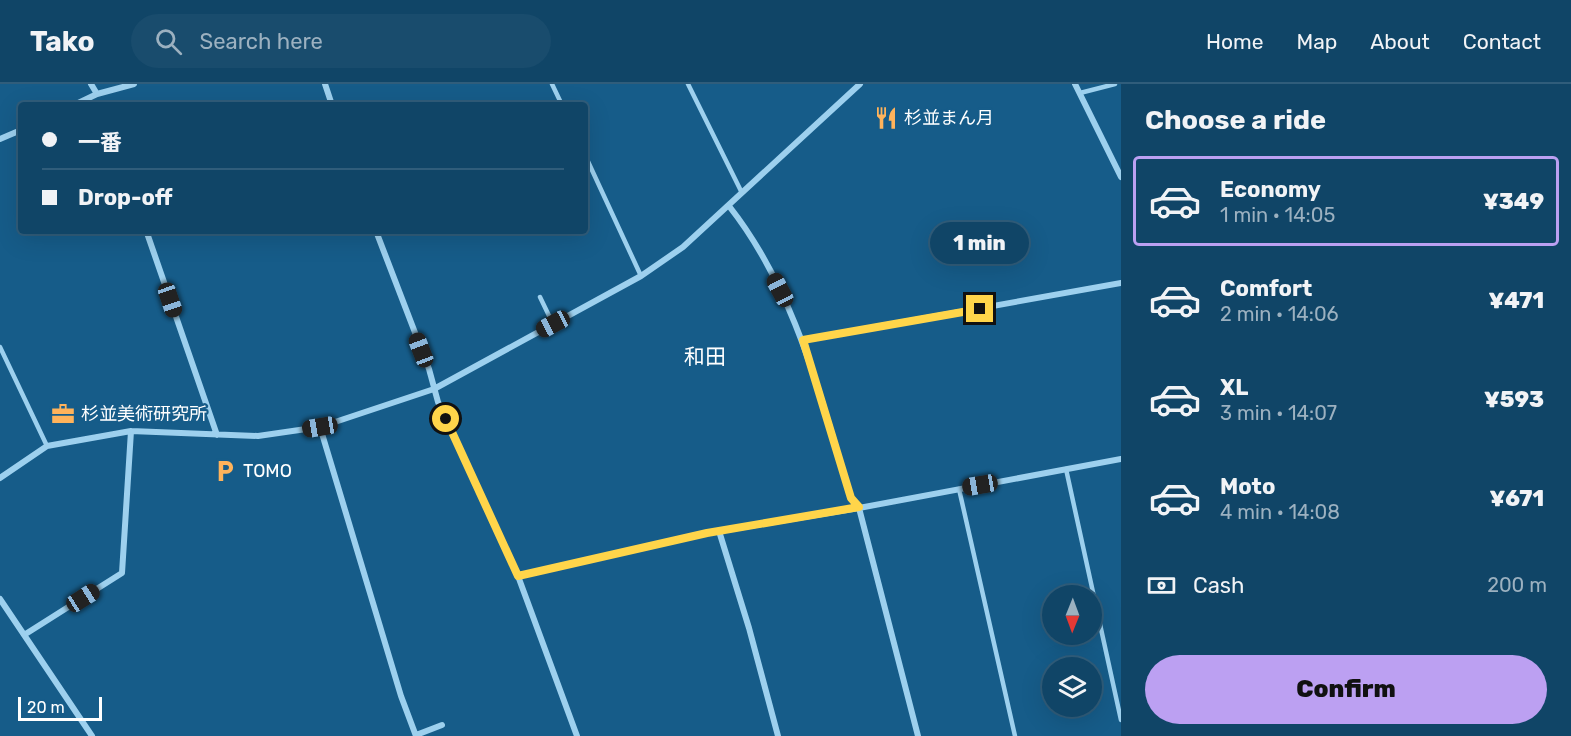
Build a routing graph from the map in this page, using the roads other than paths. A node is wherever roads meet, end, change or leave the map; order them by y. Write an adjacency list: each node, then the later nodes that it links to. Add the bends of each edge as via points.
1 (91, 84): 10 (street)
2 (134, 84): 10 (street)
3 (325, 84): 12 (street)
4 (552, 84): 13 (lane)
5 (688, 84): 18 (lane)
6 (860, 84): 18 (street)
7 (1075, 84): 9 (street)
8 (1115, 84): 9 (lane)
9 (1080, 93): 17 (street)
10 (97, 94): 11 (street)
11 (80, 102)
12 (331, 102)
13 (560, 102)
14 (18, 131): 15 (street)
15 (0, 139)
16 (588, 162): 22 (lane)
17 (1121, 177)
18 (742, 193): 19 (street)
19 (729, 206): 22 (street, via 683,248); 26 (street, via 759,250)
20 (147, 234): 31 (street)
21 (377, 234): 28 (street)
22 (641, 276): 25 (street)
23 (1121, 283): 26 (street)
24 (540, 297): 25 (lane)
25 (553, 324): 28 (street)
26 (803, 340): 37 (street, via 851,498)
27 (0, 347): 32 (lane)
28 (434, 389): 29 (street); 39 (street)
29 (320, 427): 31 (street, via 258,436); 44 (street)
30 (131, 431): 31 (street); 32 (street); 41 (street, via 122,573)
31 (217, 435)
32 (47, 446): 35 (street)
33 (1121, 459): 34 (street)
34 (1066, 469): 36 (street); 42 (lane)
35 (0, 478)
36 (959, 489): 37 (street); 49 (lane)
37 (859, 507): 38 (street); 48 (street)
38 (719, 531): 39 (street); 47 (street)
39 (518, 576): 46 (street)
40 (0, 599): 41 (street)
41 (24, 635): 45 (street)
42 (1121, 720)
43 (442, 725): 44 (street)
44 (416, 735)
45 (92, 736)
46 (577, 736)
47 (778, 736)
48 (918, 736)
49 (1015, 736)

